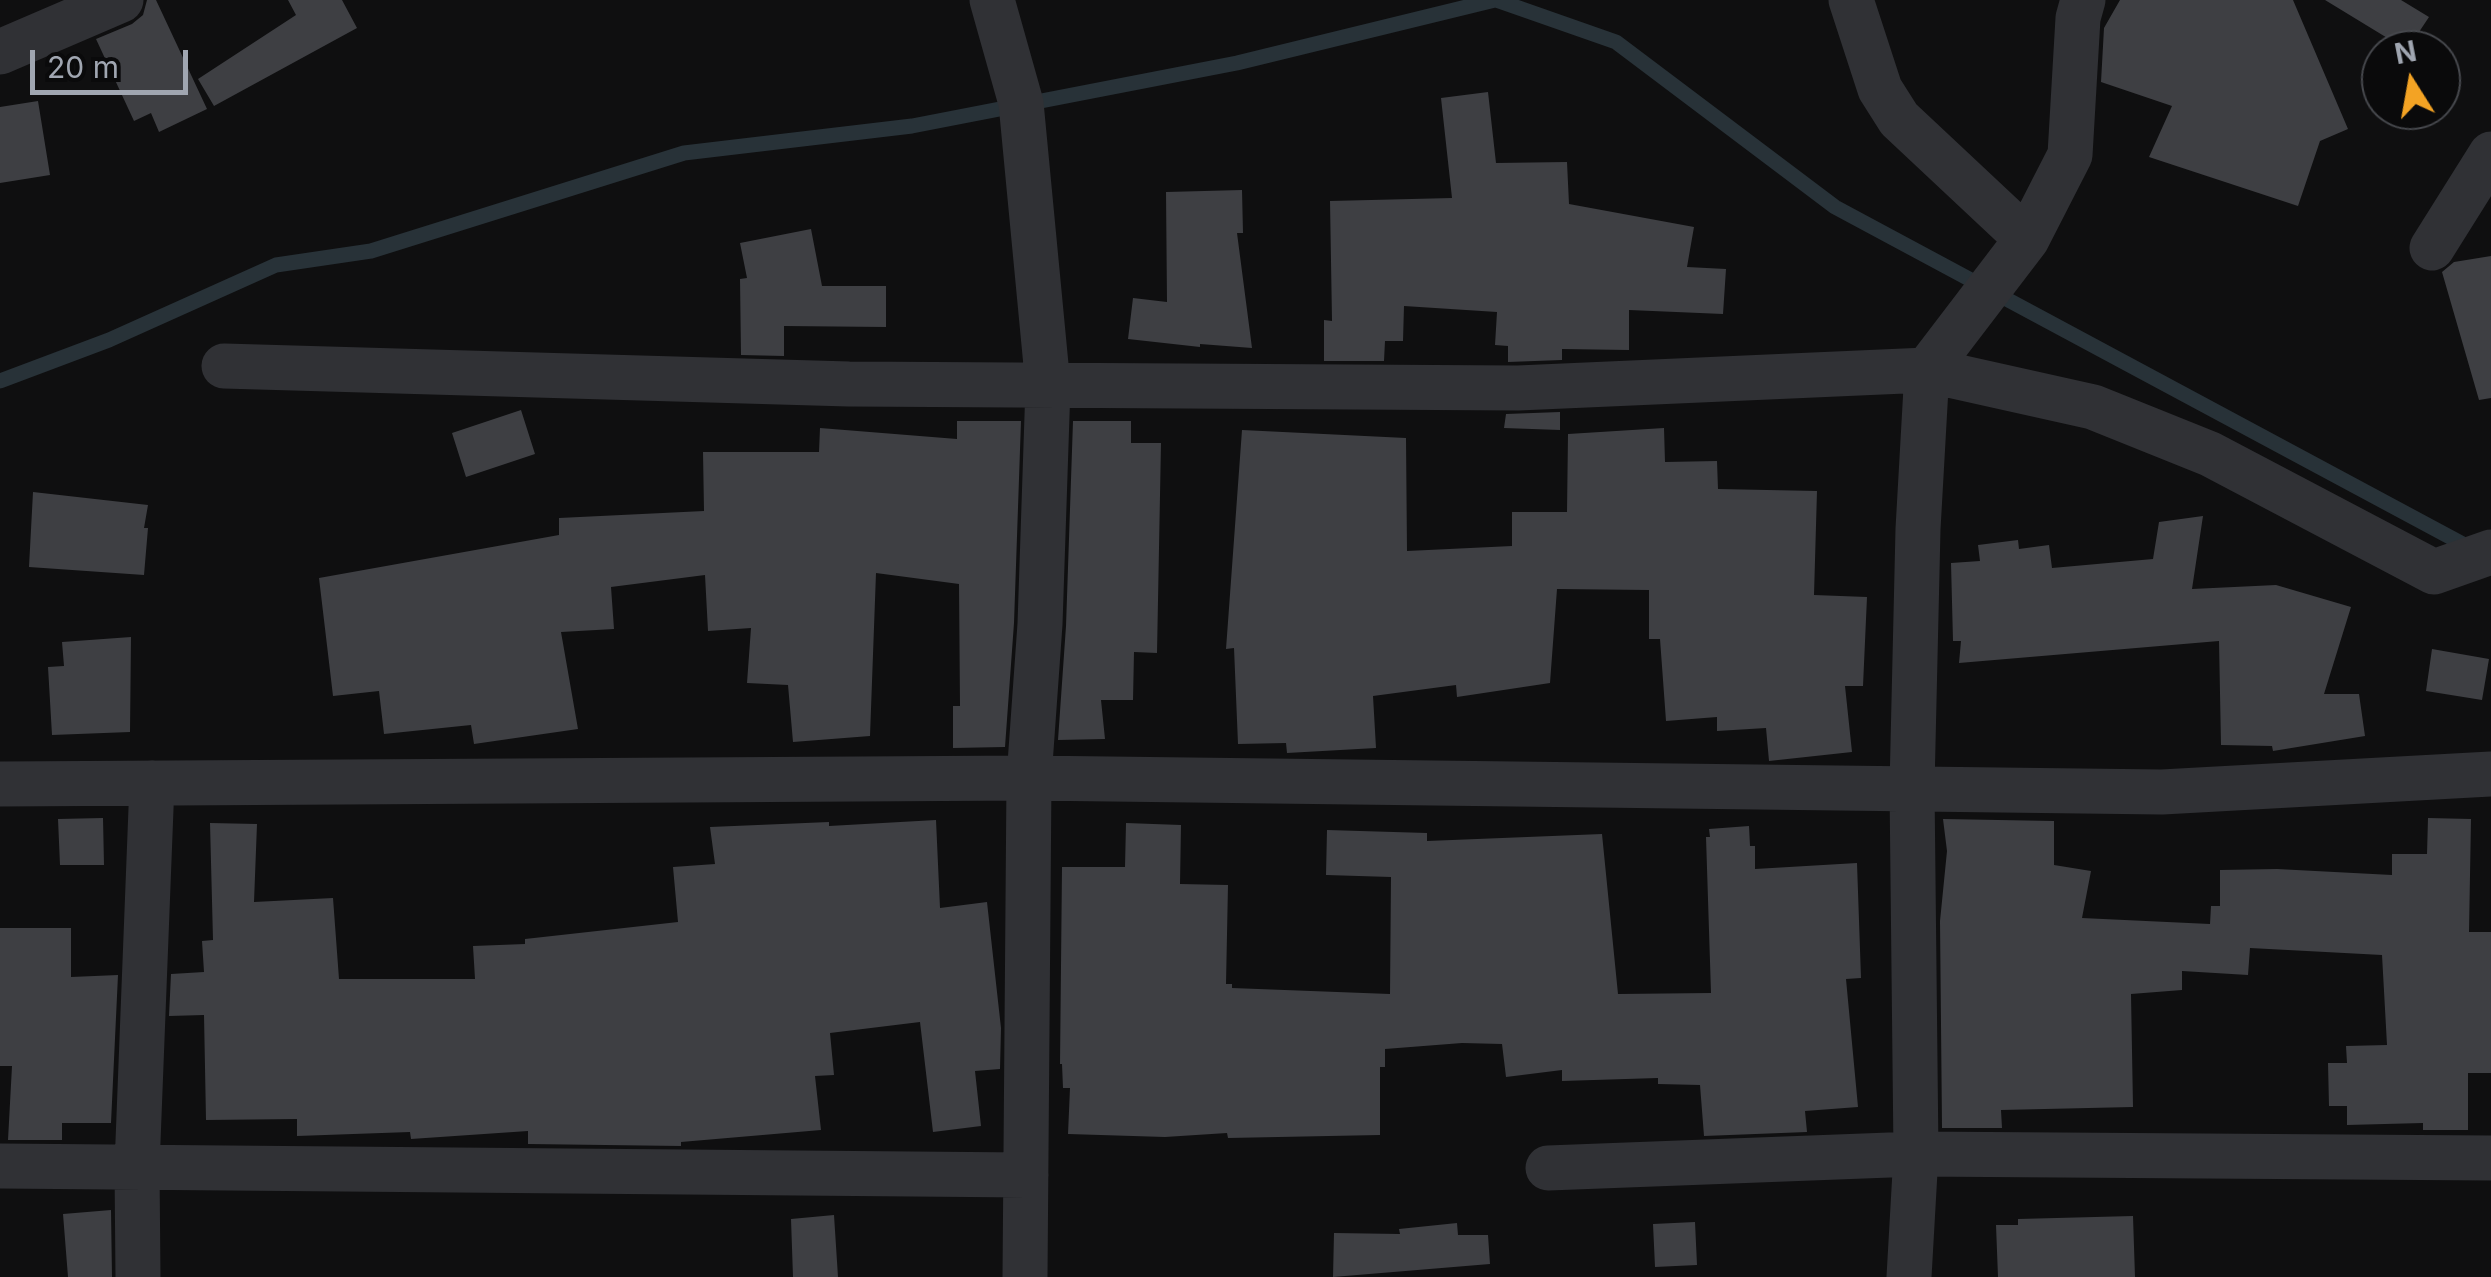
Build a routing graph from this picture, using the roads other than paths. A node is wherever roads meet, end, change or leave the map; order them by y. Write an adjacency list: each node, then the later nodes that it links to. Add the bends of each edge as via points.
1 (120, 0): 5 (street)
2 (992, 0): 11 (street, via 1021,103)
3 (1851, 0): 7 (street, via 1880,90 1899,119)
4 (2082, 0): 7 (street, via 2070,155)
5 (0, 52)
6 (2491, 154): 8 (street)
7 (2027, 239): 10 (street)
8 (2432, 248)
9 (224, 366): 11 (street)
10 (1927, 370): 11 (street, via 1518,388); 12 (street, via 2092,407 2210,454 2434,572); 17 (street)
11 (1048, 386): 14 (street)
12 (2491, 552)
13 (2491, 774): 17 (street, via 2162,792)
14 (1028, 778): 15 (street); 17 (street); 23 (street)
15 (152, 783): 16 (street); 21 (street)
16 (0, 784)
17 (1912, 787): 18 (street)
18 (1916, 1154): 19 (street); 22 (street); 26 (street)
19 (2491, 1158)
20 (0, 1166): 21 (street)
21 (137, 1168): 23 (street); 24 (street)
22 (1548, 1168)
23 (1026, 1175): 25 (street)
24 (138, 1277)
25 (1025, 1277)
26 (1909, 1277)

